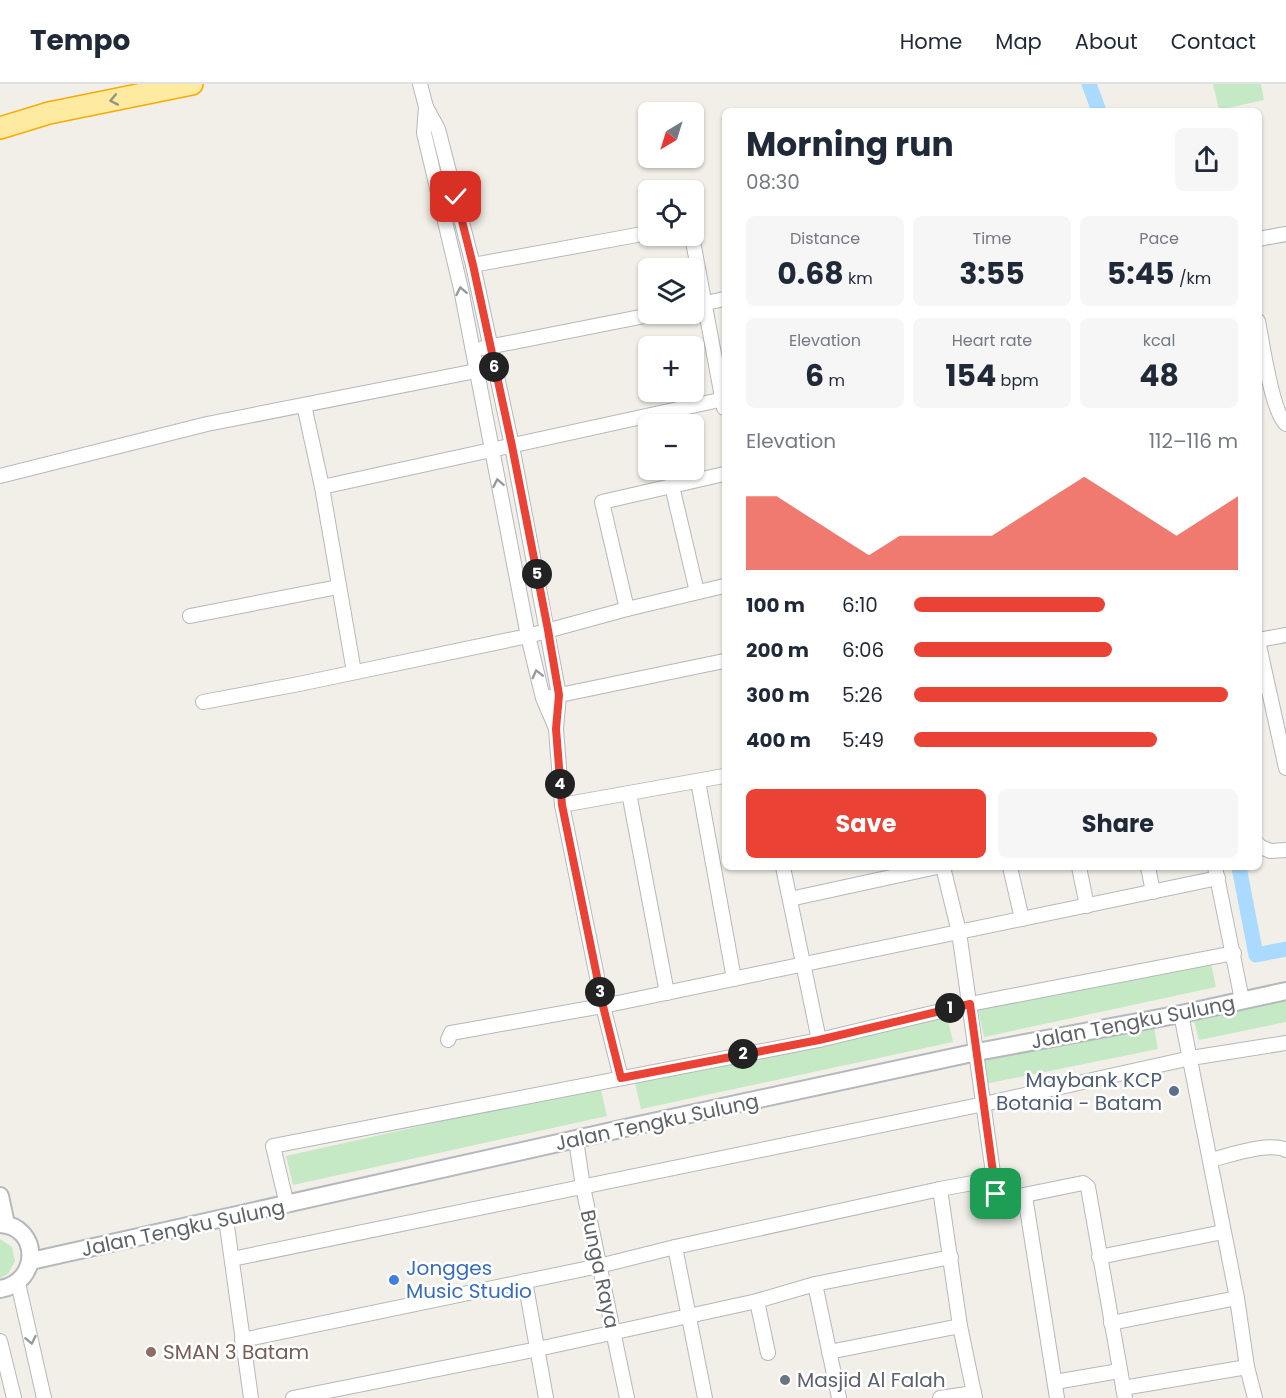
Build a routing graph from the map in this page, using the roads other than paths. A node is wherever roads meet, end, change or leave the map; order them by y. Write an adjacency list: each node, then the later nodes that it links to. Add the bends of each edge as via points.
1 (192, 84): 4 (highway, one-way to 4, via 49,113)
2 (420, 84): 3 (street)
3 (426, 107): 8 (street, via 438,129); 15 (street, one-way to 3, via 461,289 424,133)
4 (0, 128)
5 (1286, 234): 7 (street)
6 (638, 235): 8 (street)
7 (1262, 238)
8 (473, 265): 14 (street)
9 (722, 299): 10 (street)
10 (704, 304)
11 (638, 317): 14 (street)
12 (703, 324): 17 (street)
13 (1262, 340): 20 (street, via 1281,420)
14 (490, 347): 15 (street); 21 (street)
15 (471, 350): 16 (street)
16 (476, 371): 19 (street); 22 (street)
17 (722, 395)
18 (722, 402): 21 (street)
19 (304, 405): 24 (street, via 207,424); 26 (street)
20 (1286, 424)
21 (512, 446): 22 (street); 32 (street)
22 (492, 451): 26 (street); 34 (street, one-way to 22)
23 (722, 474): 25 (street)
24 (0, 476)
25 (672, 486): 29 (street); 30 (street, via 602,502)
26 (322, 487): 28 (street)
27 (722, 586): 29 (street)
28 (338, 587): 31 (street); 38 (street)
29 (697, 592): 30 (street)
30 (627, 609): 32 (street)
31 (190, 616)
32 (548, 630): 34 (street); 39 (street)
33 (1286, 635): 35 (street)
34 (528, 636): 38 (street); 40 (street, one-way to 34)
35 (1262, 639)
36 (1262, 658): 43 (street)
37 (722, 661): 39 (street)
38 (354, 672): 41 (street)
39 (559, 695): 40 (street); 42 (street)
40 (543, 698): 42 (street)
41 (203, 702)
42 (556, 729): 47 (street)
43 (1286, 768)
44 (722, 776): 45 (street)
45 (698, 781): 46 (street); 64 (street)
46 (629, 793): 47 (street); 66 (street)
47 (562, 805): 69 (street)
48 (1262, 847): 49 (street)
49 (1286, 850)
50 (784, 870): 58 (street)
51 (924, 870): 58 (street)
52 (944, 870): 61 (street)
53 (1011, 870): 60 (street)
54 (1080, 870): 59 (street)
55 (1149, 870): 57 (street)
56 (1216, 873): 57 (street); 62 (street)
57 (1153, 892): 59 (street)
58 (790, 900): 63 (street)
59 (1087, 906): 60 (street)
60 (1022, 919): 61 (street)
61 (958, 932): 63 (street); 68 (street)
62 (1234, 953): 67 (street); 68 (street)
63 (802, 965): 64 (street); 72 (street)
64 (734, 979): 66 (street)
65 (1286, 991): 67 (street, Jalan Tengku Sulung)
66 (667, 993): 69 (street)
67 (1242, 1000): 70 (street, Jalan Tengku Sulung)
68 (970, 1004): 72 (street); 74 (street)
69 (603, 1006): 71 (street, via 451,1033); 76 (street)
70 (1181, 1014): 74 (street, Jalan Tengku Sulung); 75 (street)
71 (448, 1040)
72 (819, 1040): 76 (street)
73 (1286, 1043): 75 (street)
74 (977, 1052): 77 (street); 78 (street, Jalan Tengku Sulung)
75 (1191, 1058): 77 (street); 80 (street)
76 (621, 1078): 86 (street, via 273,1146)
77 (984, 1104): 82 (street); 85 (street, via 996,1194 1000,1200)
78 (576, 1140): 82 (street, Bunga Raya); 86 (street, Jalan Tengku Sulung)
79 (1286, 1150): 80 (street, via 1267,1148)
80 (1210, 1160): 89 (street)
81 (978, 1182): 83 (street)
82 (583, 1187): 93 (street); 95 (street, Bunga Raya)
83 (940, 1189): 90 (street); 91 (street)
84 (0, 1196): 88 (street)
85 (1026, 1196): 92 (street, via 1086,1185 1090,1190); 113 (street)
86 (287, 1205): 87 (street, Jalan Tengku Sulung)
87 (226, 1219): 93 (street); 94 (street, Jalan Tengku Sulung)
88 (3, 1224): 94 (street, via 22,1234)
89 (1224, 1232): 92 (street); 100 (street)
90 (675, 1247): 95 (street); 102 (street)
91 (951, 1257): 98 (street); 104 (street)
92 (1099, 1257): 103 (street)
93 (232, 1259): 106 (street)
94 (31, 1261): 97 (street)
95 (599, 1266): 96 (street); 105 (street, Bunga Raya)
96 (525, 1281): 106 (street); 108 (street)
97 (18, 1283): 99 (street); 118 (street, one-way to 118)
98 (815, 1284): 101 (street); 109 (street)
99 (0, 1289)
100 (1237, 1298): 103 (street); 111 (street)
101 (757, 1300): 102 (street); 110 (street)
102 (687, 1316): 105 (street); 123 (street)
103 (1112, 1323): 112 (street)
104 (960, 1326): 109 (street); 116 (street)
105 (612, 1332): 108 (street); 122 (street, Bunga Raya)
106 (242, 1340): 119 (street)
107 (0, 1341): 117 (street)
108 (538, 1349): 114 (street); 121 (street)
109 (829, 1352): 124 (street)
110 (768, 1353)
111 (1247, 1367): 115 (street); 127 (street)
112 (1119, 1371): 113 (street); 115 (street)
113 (1054, 1382): 126 (street)
114 (339, 1393): 120 (street)
115 (1124, 1393)
116 (974, 1395): 125 (street)
117 (14, 1398)
118 (44, 1398)
119 (250, 1398)
120 (293, 1398)
121 (546, 1398)
122 (627, 1398)
123 (705, 1398)
124 (839, 1398)
125 (940, 1398)
126 (1057, 1398)
127 (1255, 1398)

